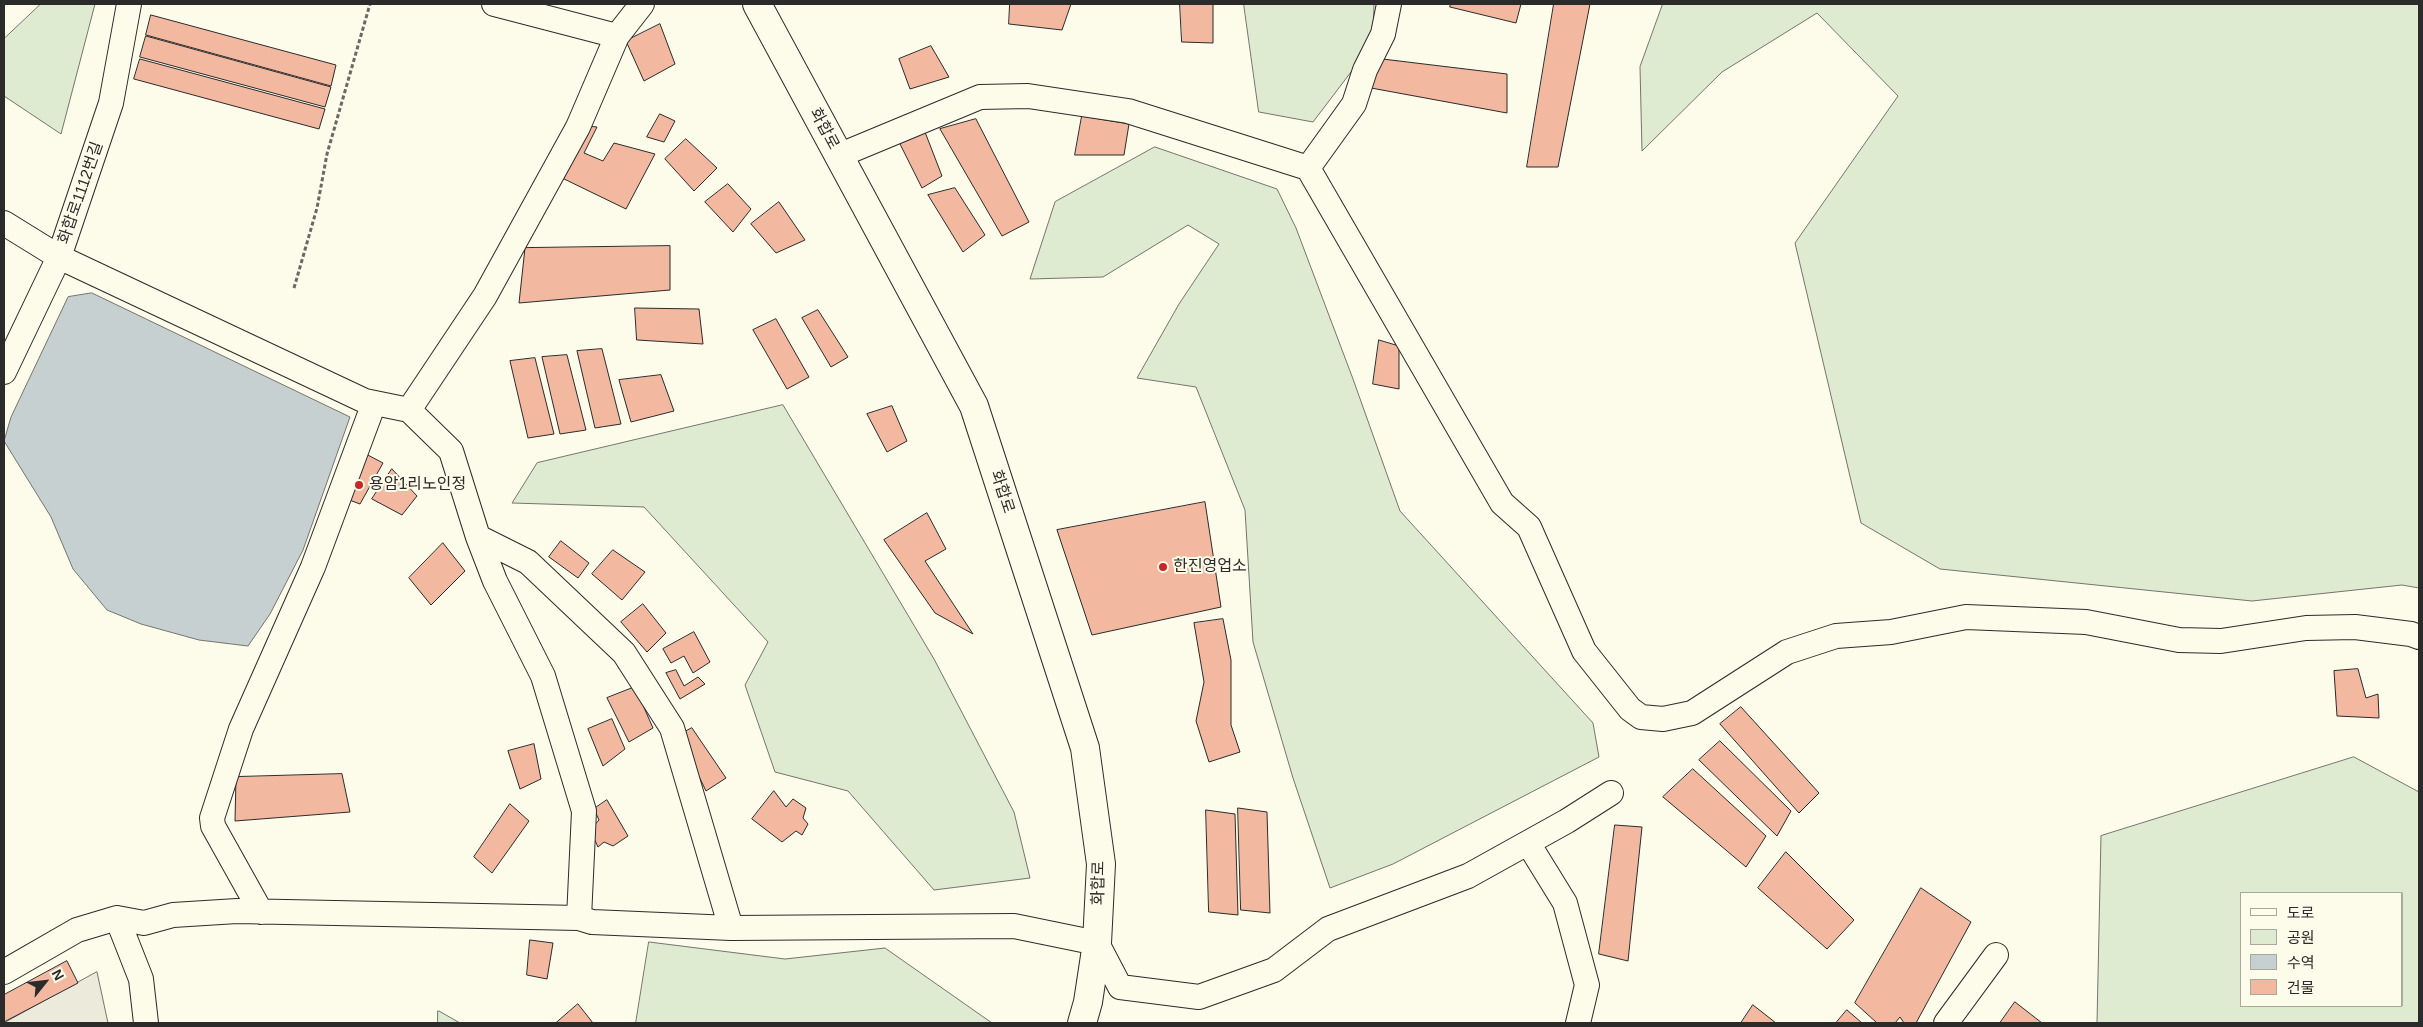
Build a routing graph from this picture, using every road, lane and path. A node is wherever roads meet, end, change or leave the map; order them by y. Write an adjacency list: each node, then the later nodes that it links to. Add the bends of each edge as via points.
1 (129, 4): 11 (street, 화합로1112번길, via 111,103)
2 (370, 4): 12 (path, via 327,154 317,208)
3 (494, 4): 7 (street)
4 (642, 4): 7 (street)
5 (757, 4): 8 (main road, 화합로)
6 (1389, 4): 9 (street, via 1383,34 1365,70 1354,104)
7 (617, 36): 15 (street, via 578,127 485,296)
8 (838, 156): 9 (street, via 980,97 1028,96 1128,111); 24 (main road, 화합로, via 977,416 1084,748 1101,864)
9 (1308, 168): 17 (street, via 1502,503 1529,527 1584,651 1640,717 1664,719 1692,713 1787,652 1836,636 1891,632 1966,617 2086,622 2179,640 2221,641 2306,628 2355,627)
10 (4, 223): 11 (street)
11 (59, 257): 13 (street, 화합로1112번길); 14 (street)
12 (294, 288)
13 (4, 372)
14 (374, 403): 15 (street); 20 (street, via 313,567 241,729 212,818 213,826)
15 (409, 410): 16 (street, via 451,451)
16 (478, 537): 22 (street, via 495,580 543,676 584,811); 23 (street, via 528,562 624,653 672,728)
17 (2419, 637)
18 (1611, 793): 19 (street)
19 (1528, 843): 24 (street, via 1468,876 1328,929 1274,970 1199,997 1120,987); 29 (street, via 1565,903 1586,985)
20 (261, 912): 21 (street, via 173,915 144,923); 22 (street)
21 (117, 918): 26 (street, via 77,930); 27 (street, via 141,979)
22 (579, 918): 23 (street, via 592,922)
23 (731, 928): 24 (street, via 1014,926)
24 (1097, 942): 28 (main road, 화합로)
25 (1996, 955): 30 (street)
26 (4, 972)
27 (146, 1023)
28 (1082, 1023)
29 (1578, 1023)
30 (1946, 1023)

